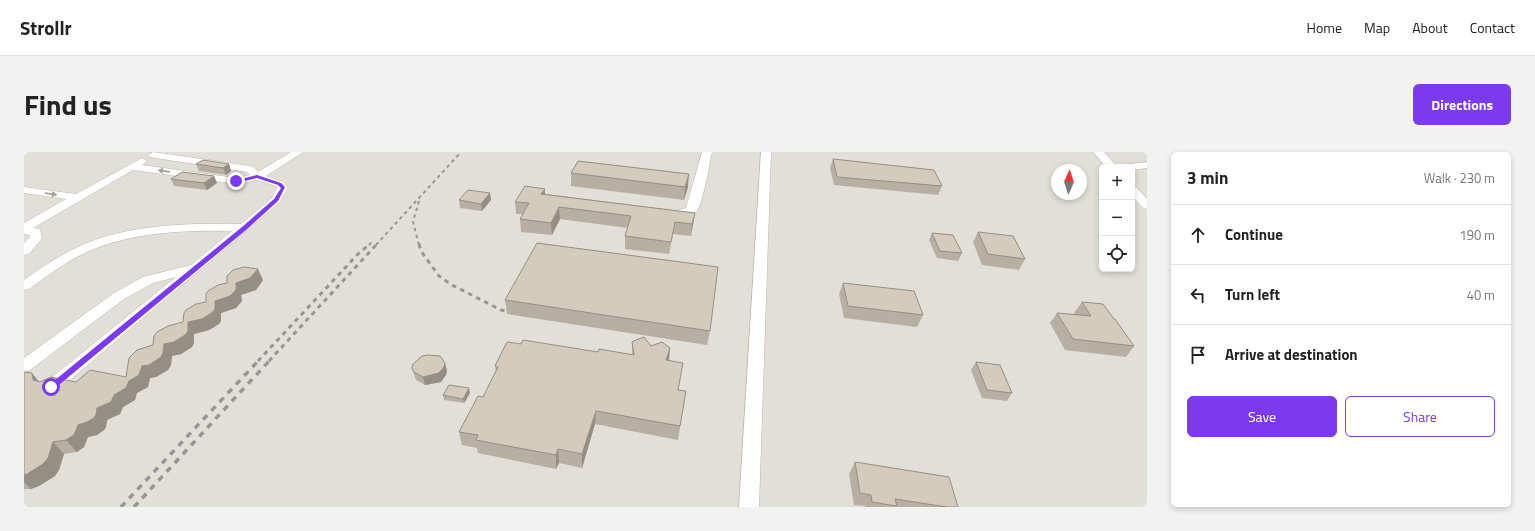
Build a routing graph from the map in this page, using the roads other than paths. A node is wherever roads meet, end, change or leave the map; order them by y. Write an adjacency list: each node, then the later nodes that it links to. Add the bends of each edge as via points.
1 (298, 152): 12 (street)
2 (707, 152): 17 (street, via 691,210 668,216)
3 (766, 152): 25 (street)
4 (1098, 152): 6 (street)
5 (156, 153): 8 (street); 12 (street, via 250,169)
6 (1112, 164)
7 (1147, 165): 9 (street)
8 (133, 166): 12 (street, one-way to 8, via 236,181); 15 (street)
9 (1135, 167)
10 (1135, 169): 11 (street)
11 (1147, 172)
12 (257, 177): 19 (street, via 280,184 283,188 276,200)
13 (24, 190): 15 (street, one-way to 15)
14 (1135, 192): 16 (street)
15 (79, 198): 18 (street)
16 (1147, 206)
17 (653, 214)
18 (26, 226): 20 (street, via 36,232 36,238)
19 (244, 228): 21 (street); 22 (street, via 168,230 100,242 64,260)
20 (24, 251)
21 (196, 267): 23 (street, via 148,280 119,296); 24 (street)
22 (24, 286)
23 (24, 366)
24 (51, 387)
25 (750, 507)

